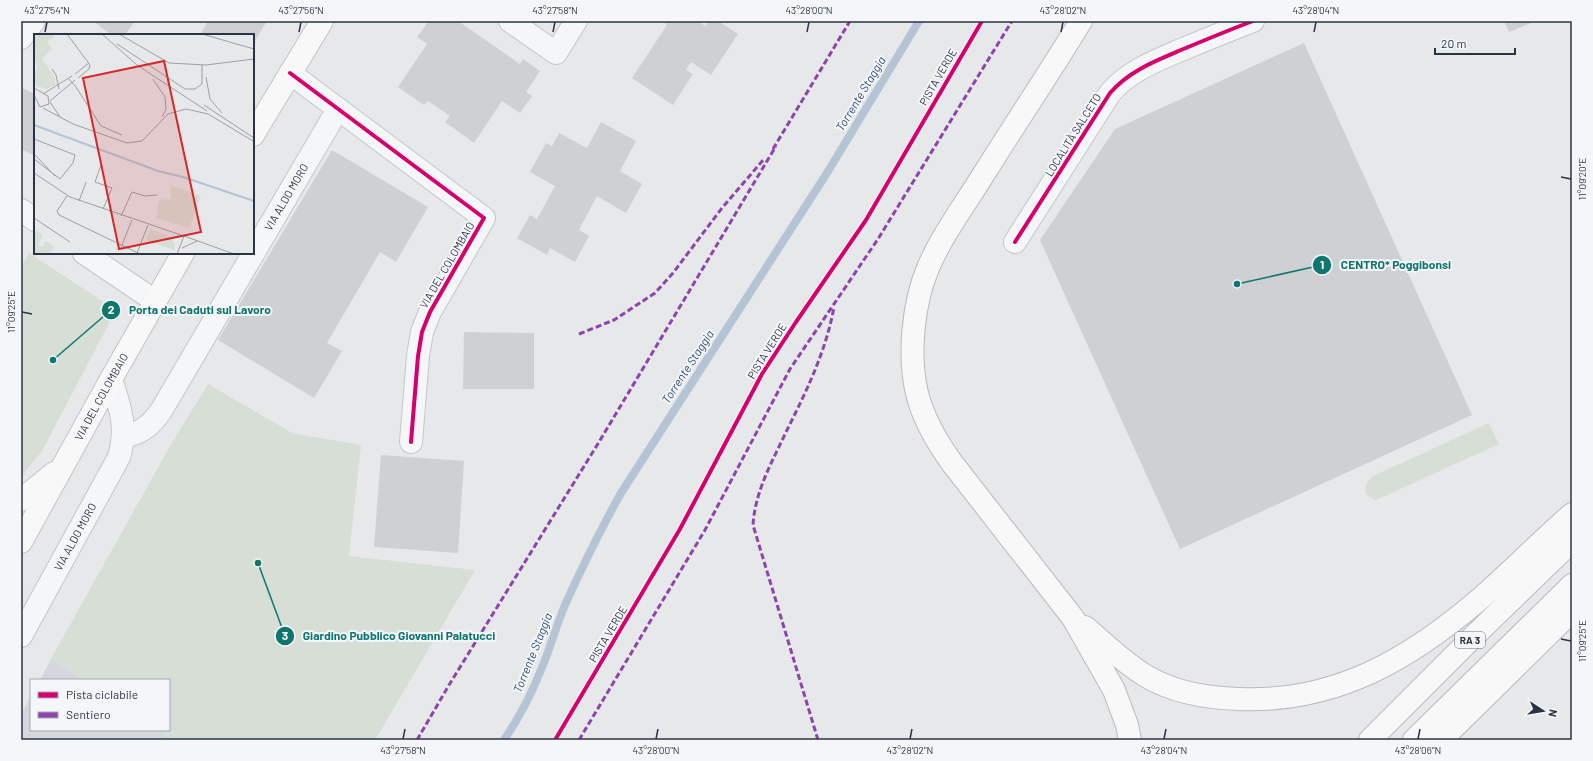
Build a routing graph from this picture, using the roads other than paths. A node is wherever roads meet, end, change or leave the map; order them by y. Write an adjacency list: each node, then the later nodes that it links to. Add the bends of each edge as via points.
1 (322, 21): 6 (main road)
2 (510, 21): 3 (street, via 556,53)
3 (576, 21)
4 (1081, 21): 27 (main road, via 956,218 929,267 922,283 917,310 913,357 917,392 936,441)
5 (1253, 21): 11 (street, LOCALITÀ SALCETO, via 1141,68 1116,87)
6 (290, 73): 7 (street, VIA DEL COLOMBAIO); 8 (main road)
7 (338, 109): 12 (street, VIA ALDO MORO); 19 (street, VIA DEL COLOMBAIO, via 484,218 430,312 422,332)
8 (254, 133)
9 (21, 210): 10 (street)
10 (34, 219)
11 (1015, 242)
12 (254, 252)
13 (85, 254): 16 (street)
14 (182, 254): 16 (main road, VIA DEL COLOMBAIO)
15 (253, 254): 18 (street, VIA ALDO MORO, via 161,411 146,428)
16 (155, 301): 17 (main road, VIA DEL COLOMBAIO)
17 (111, 379): 18 (street, VIA ALDO MORO, via 121,411); 20 (main road, VIA DEL COLOMBAIO)
18 (124, 436): 28 (street, VIA ALDO MORO, via 113,470)
19 (411, 442)
20 (64, 464): 21 (main road); 24 (main road, VIA DEL COLOMBAIO)
21 (21, 500)
22 (1572, 514): 27 (main road, via 1482,597 1413,651 1370,673 1314,693 1253,700 1203,696 1182,691 1163,685 1128,664)
23 (1572, 541): 30 (main road, RA 3)
24 (21, 542)
25 (1572, 585): 31 (main road, RA 3)
26 (1572, 612): 32 (main road)
27 (1073, 618): 29 (main road, via 1114,690)
28 (21, 636)
29 (1130, 740)
30 (1370, 740)
31 (1414, 740)
32 (1442, 740)

